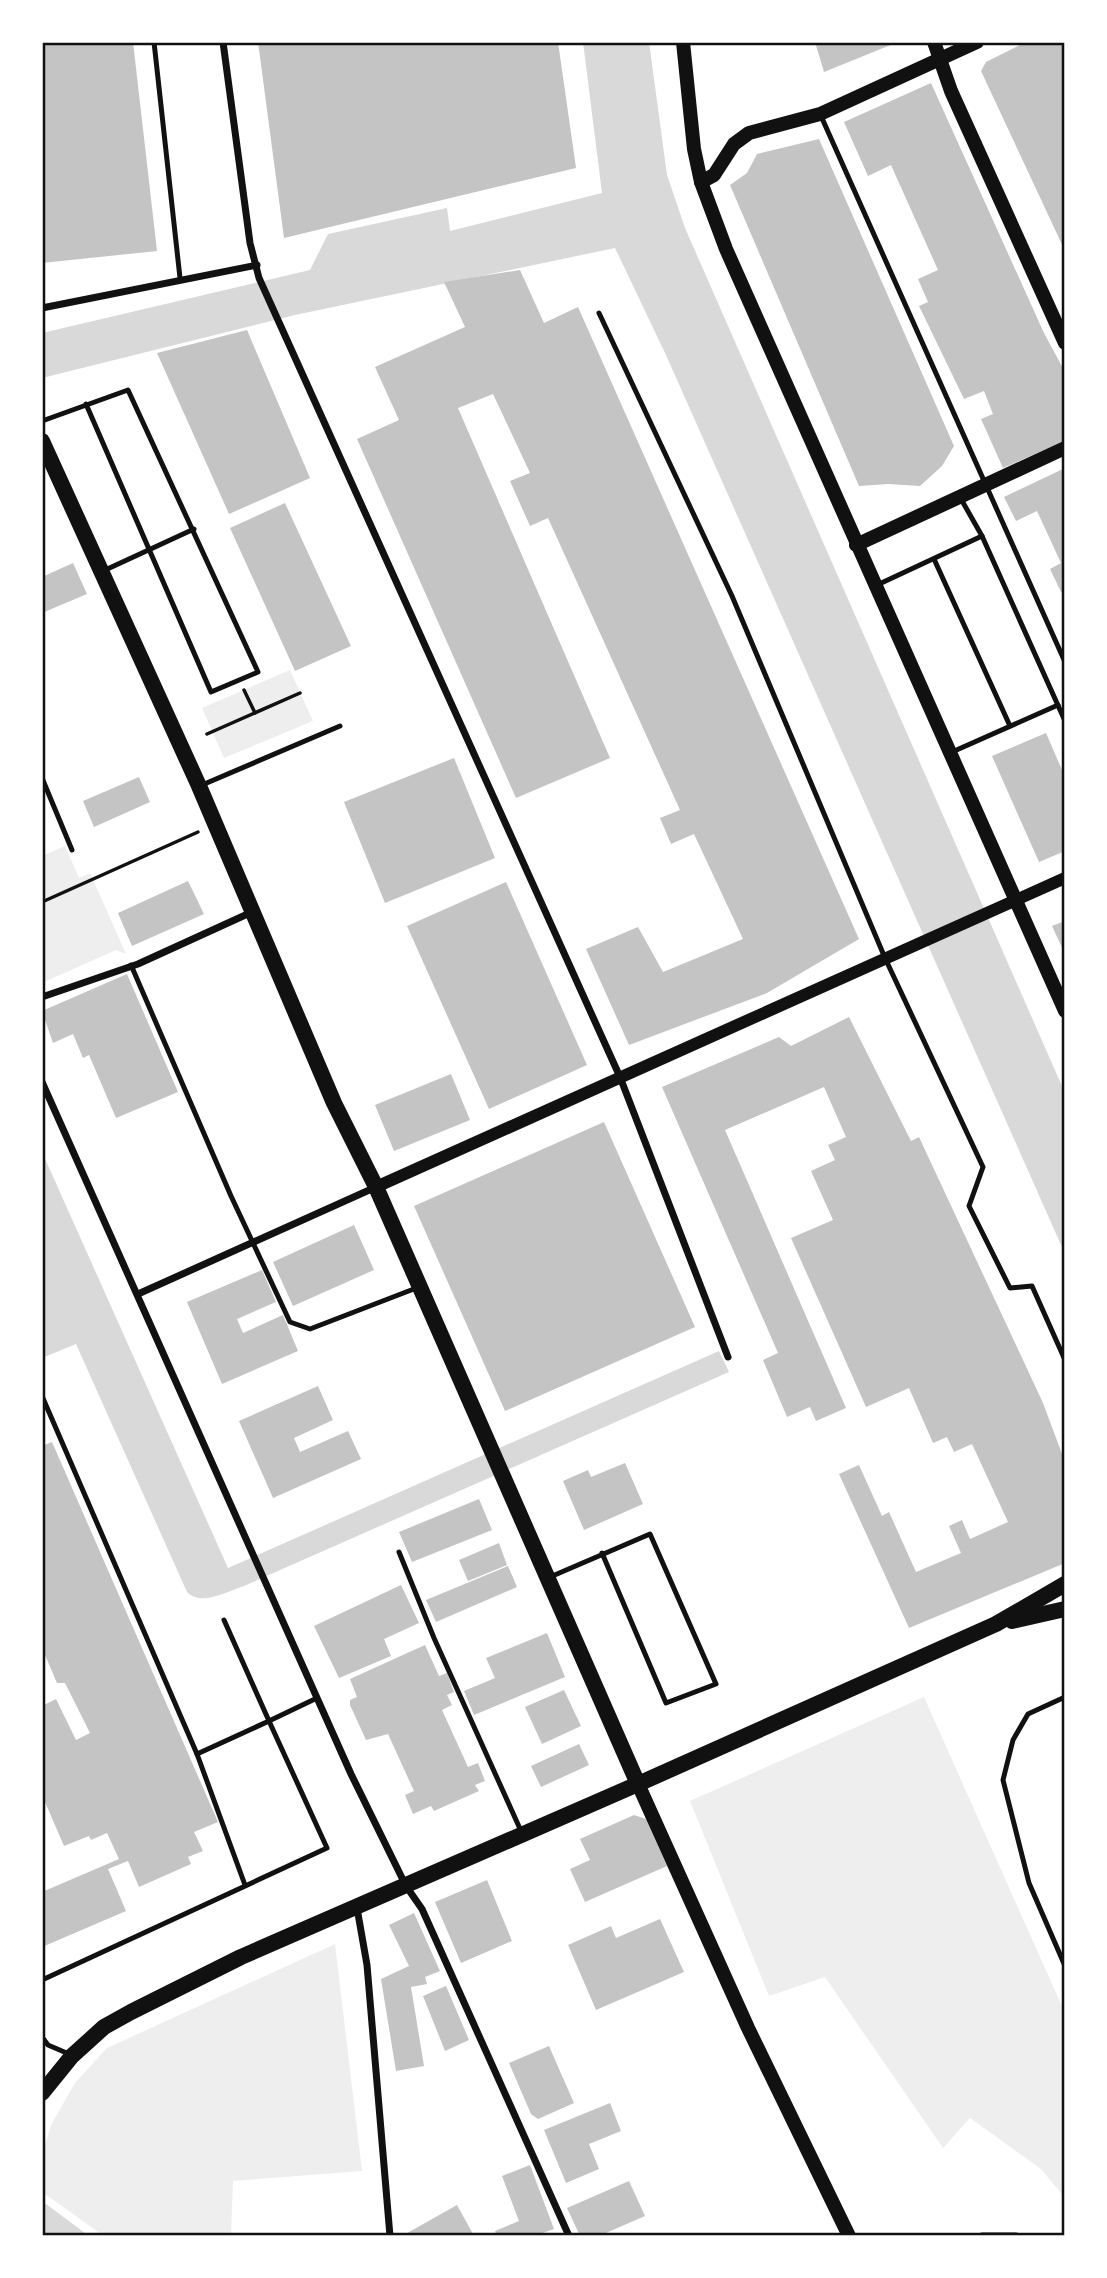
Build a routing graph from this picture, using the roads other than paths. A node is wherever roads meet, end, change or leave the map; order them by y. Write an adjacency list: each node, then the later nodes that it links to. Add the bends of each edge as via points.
1 (154, 42): 10 (lane)
2 (223, 42): 9 (street, via 250,243)
3 (683, 42): 8 (main road, via 685,87)
4 (934, 42): 6 (main road)
5 (976, 42): 6 (main road)
6 (939, 59): 7 (main road); 13 (main road)
7 (820, 114): 8 (main road, via 748,133 734,144 714,174); 18 (lane)
8 (701, 182): 22 (main road)
9 (257, 265): 10 (street); 43 (street, via 282,330)
10 (180, 278): 11 (street)
11 (42, 308)
12 (599, 313): 39 (lane, via 732,596)
13 (1065, 343)
14 (86, 404): 15 (lane); 20 (lane, via 128,390); 23 (lane)
15 (42, 421)
16 (42, 441): 25 (main road)
17 (1065, 448): 18 (main road)
18 (986, 486): 19 (main road); 27 (lane)
19 (961, 498): 21 (lane); 22 (main road)
20 (194, 529): 23 (lane); 23 (lane, via 258,672 211,692)
21 (982, 537): 24 (lane); 28 (lane)
22 (856, 545): 26 (main road)
23 (148, 550): 25 (lane)
24 (934, 559): 26 (lane); 31 (lane)
25 (100, 572): 34 (main road)
26 (875, 586): 32 (main road)
27 (1065, 662)
28 (1058, 705): 29 (lane); 31 (lane)
29 (1065, 721)
30 (340, 726): 34 (lane)
31 (1010, 726): 32 (lane)
32 (952, 752): 37 (main road)
33 (42, 778): 35 (lane)
34 (199, 786): 38 (main road)
35 (72, 850)
36 (1065, 878): 37 (street)
37 (1015, 900): 39 (street); 42 (main road)
38 (253, 911): 40 (street); 45 (main road, via 334,1103)
39 (885, 958): 43 (street); 50 (lane, via 983,1167 969,1206 1010,1287 1032,1286)
40 (131, 965): 41 (street); 46 (lane)
41 (42, 997)
42 (1065, 1011)
43 (620, 1077): 45 (street); 49 (street)
44 (42, 1082): 48 (street)
45 (376, 1187): 46 (street); 47 (main road)
46 (254, 1242): 47 (lane, via 290,1322 300,1328 310,1329); 48 (street)
47 (420, 1287): 54 (main road)
48 (138, 1294): 59 (street)
49 (728, 1357)
50 (1065, 1360)
51 (42, 1396): 62 (lane)
52 (399, 1552): 64 (lane)
53 (602, 1553): 53 (lane, via 650,1534 716,1684 666,1703); 54 (lane)
54 (547, 1578): 63 (main road)
55 (1065, 1584): 58 (main road)
56 (1065, 1609): 58 (main road)
57 (224, 1620): 61 (lane)
58 (996, 1624): 63 (main road)
59 (317, 1698): 61 (lane); 66 (street)
60 (1065, 1698): 68 (lane, via 1028,1714 1013,1740 1003,1780 1029,1884)
61 (269, 1721): 62 (lane); 65 (lane, via 327,1848)
62 (197, 1754): 65 (lane)
63 (638, 1784): 64 (main road); 75 (main road)
64 (523, 1835): 66 (main road)
65 (245, 1885): 69 (lane)
66 (406, 1886): 67 (main road); 74 (street, via 422,1909)
67 (357, 1907): 71 (main road, via 131,2012 104,2027); 73 (street, via 367,1965)
68 (1065, 1966)
69 (42, 1980)
70 (42, 2037): 71 (lane, via 48,2045)
71 (72, 2056): 72 (main road)
72 (42, 2093)
73 (390, 2236)
74 (569, 2236)
75 (849, 2236)
76 (982, 2236): 77 (street)
77 (1016, 2236)

